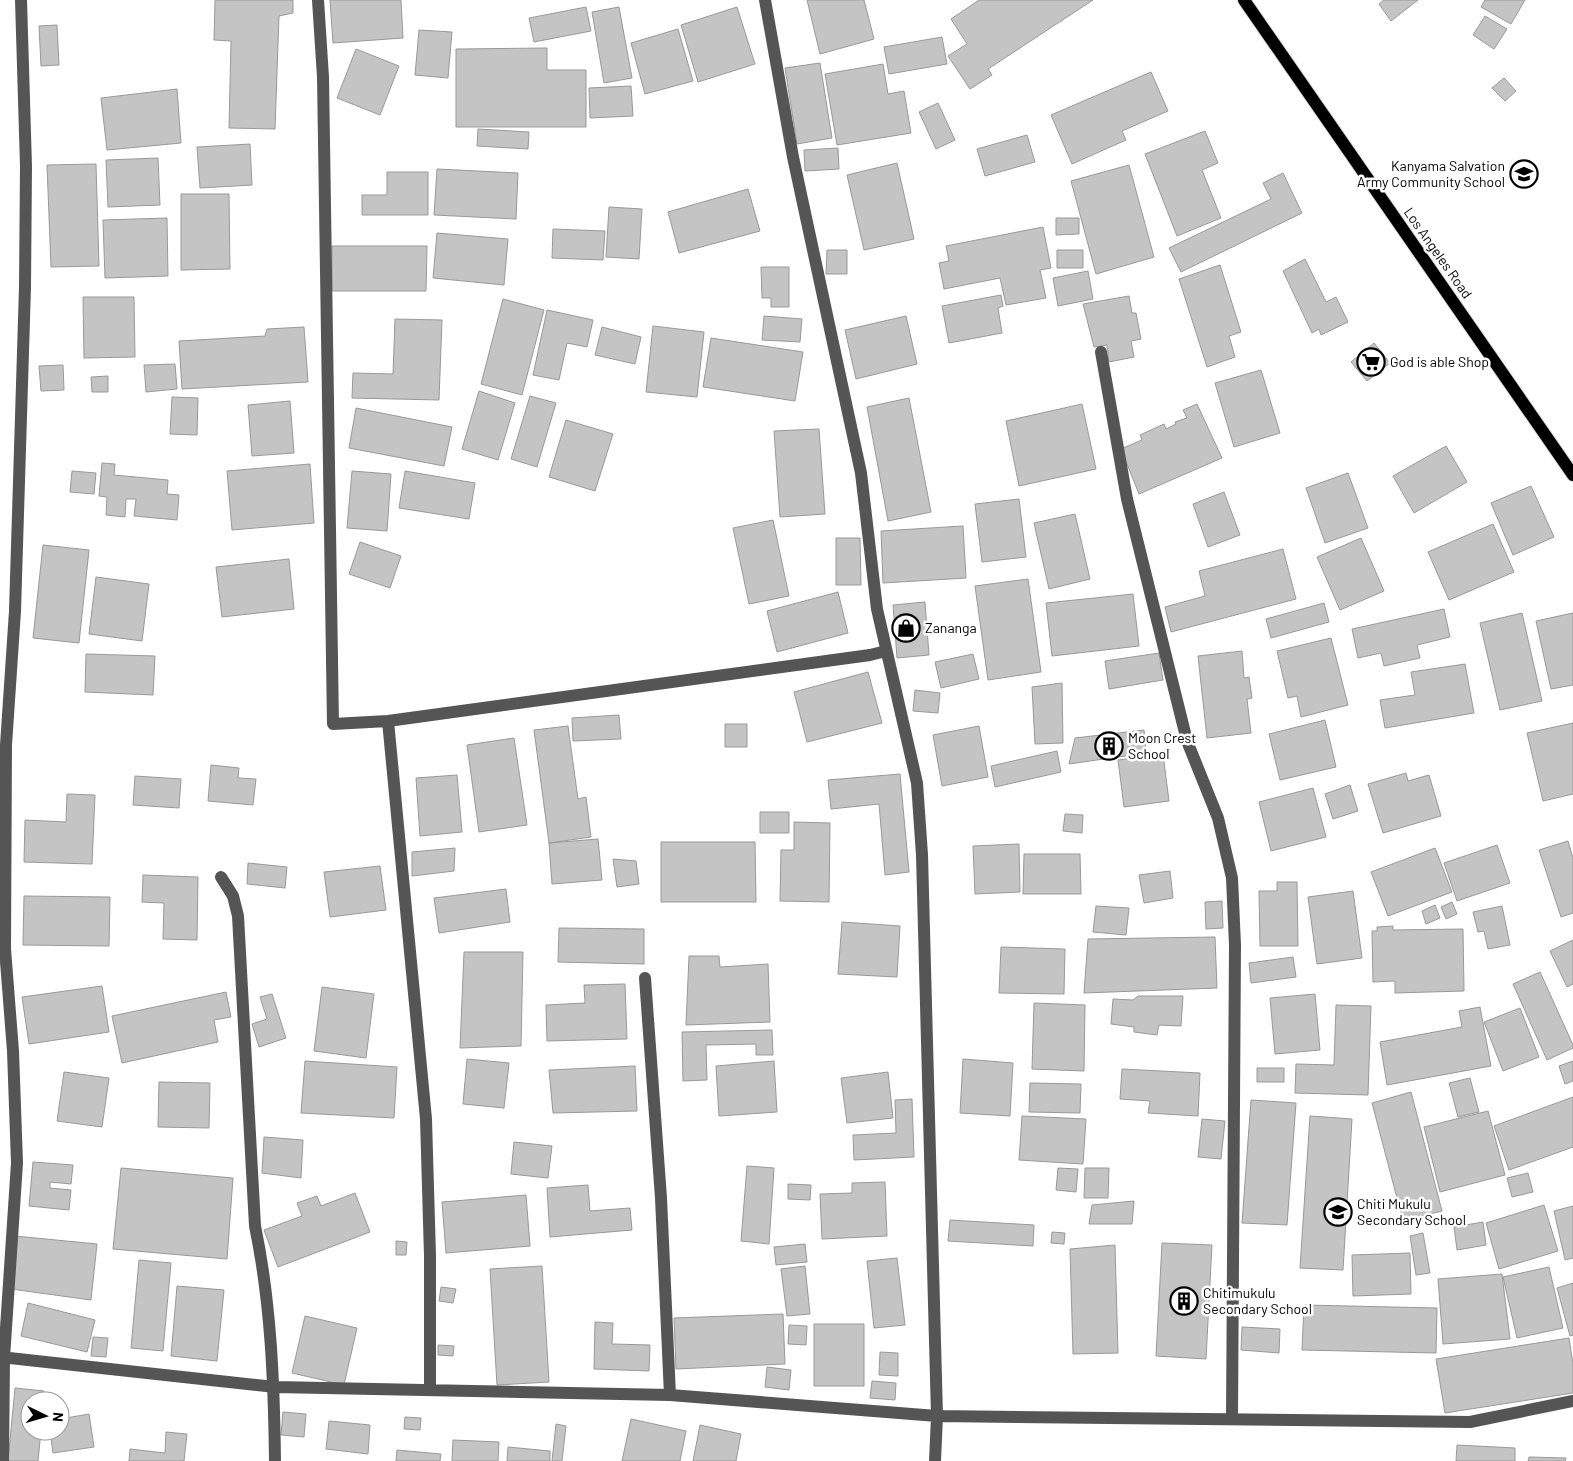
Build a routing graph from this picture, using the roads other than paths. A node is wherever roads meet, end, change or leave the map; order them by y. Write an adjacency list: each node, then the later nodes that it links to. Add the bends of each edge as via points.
1 (21, 0): 11 (street, via 25,287 15,610 6,744 5,930 17,1163)
2 (318, 0): 8 (street, via 323,77 333,724)
3 (765, 0): 7 (street, via 793,157 862,473 877,608)
4 (1244, 0): 6 (main road, Los Angeles Road)
5 (1100, 352): 17 (street, via 1127,499 1185,732 1218,818 1232,878 1235,946)
6 (1573, 475)
7 (886, 651): 8 (street); 16 (street, via 917,783 922,855)
8 (388, 721): 13 (street, via 426,1119)
9 (221, 877): 12 (street, via 233,896 238,916 255,1226 263,1262)
10 (645, 978): 14 (street, via 661,1198)
11 (2, 1358): 12 (street); 18 (street)
12 (274, 1387): 13 (street); 19 (street)
13 (430, 1389): 14 (street)
14 (670, 1396): 16 (street)
15 (1573, 1401): 17 (street, via 1470,1422)
16 (937, 1416): 17 (street); 20 (street)
17 (1232, 1418)
18 (3, 1461)
19 (275, 1461)
20 (935, 1461)

